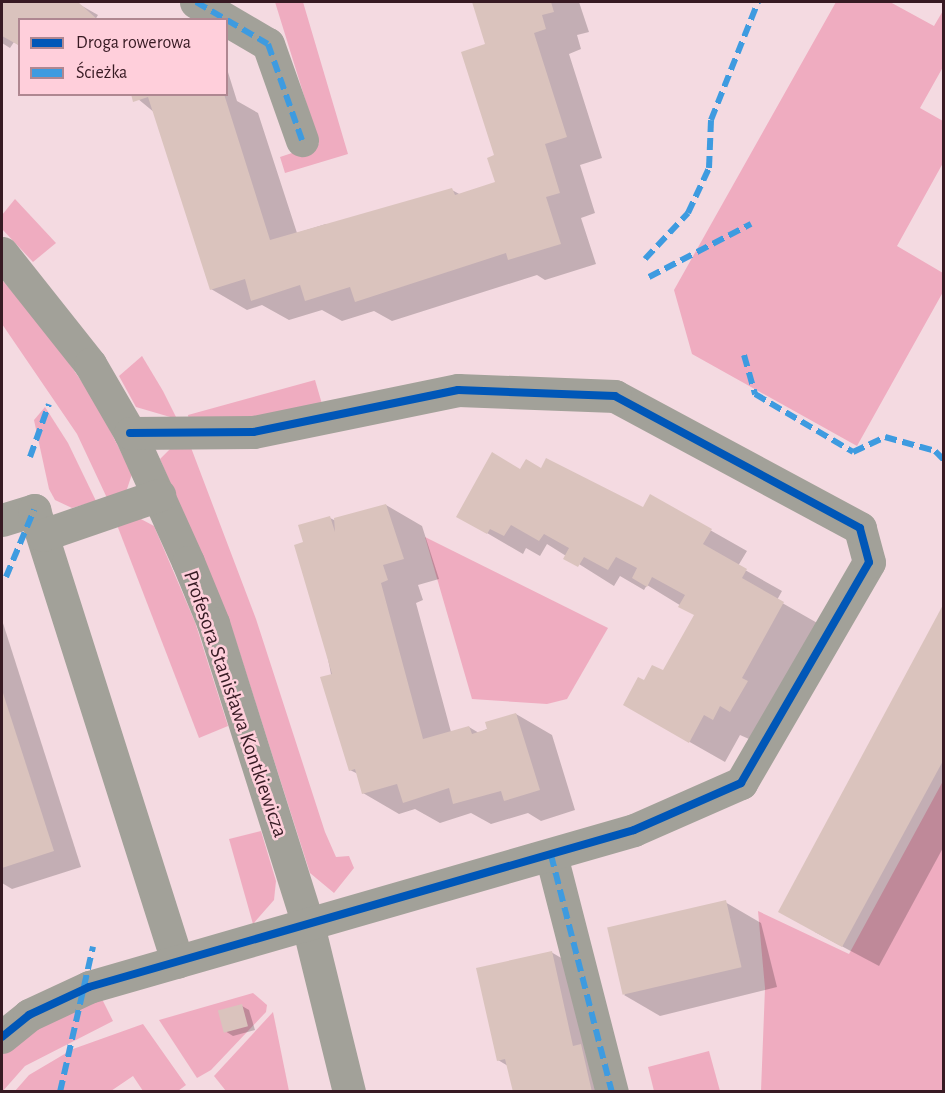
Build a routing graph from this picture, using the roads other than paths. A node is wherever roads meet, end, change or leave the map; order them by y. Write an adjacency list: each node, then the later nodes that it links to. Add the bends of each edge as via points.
1 (196, 2): 2 (street)
2 (223, 18)
3 (228, 21): 4 (street, via 268,44)
4 (302, 140)
5 (2, 253): 6 (street, Profesora Stanisława Kontkiewicza, via 90,364)
6 (130, 433): 7 (street, Profesora Stanisława Kontkiewicza); 10 (street, via 253,432 458,390 615,396 860,528 869,562 741,783 634,830)
7 (159, 495): 9 (street); 11 (street, Profesora Stanisława Kontkiewicza, via 213,623)
8 (2, 520): 9 (street, via 34,510)
9 (43, 535): 12 (street)
10 (551, 855): 11 (street); 15 (street)
11 (308, 925): 12 (street); 14 (street, Profesora Stanisława Kontkiewicza)
12 (177, 962): 13 (street, via 88,987 29,1015)
13 (2, 1037)
14 (349, 1092)
15 (612, 1092)

